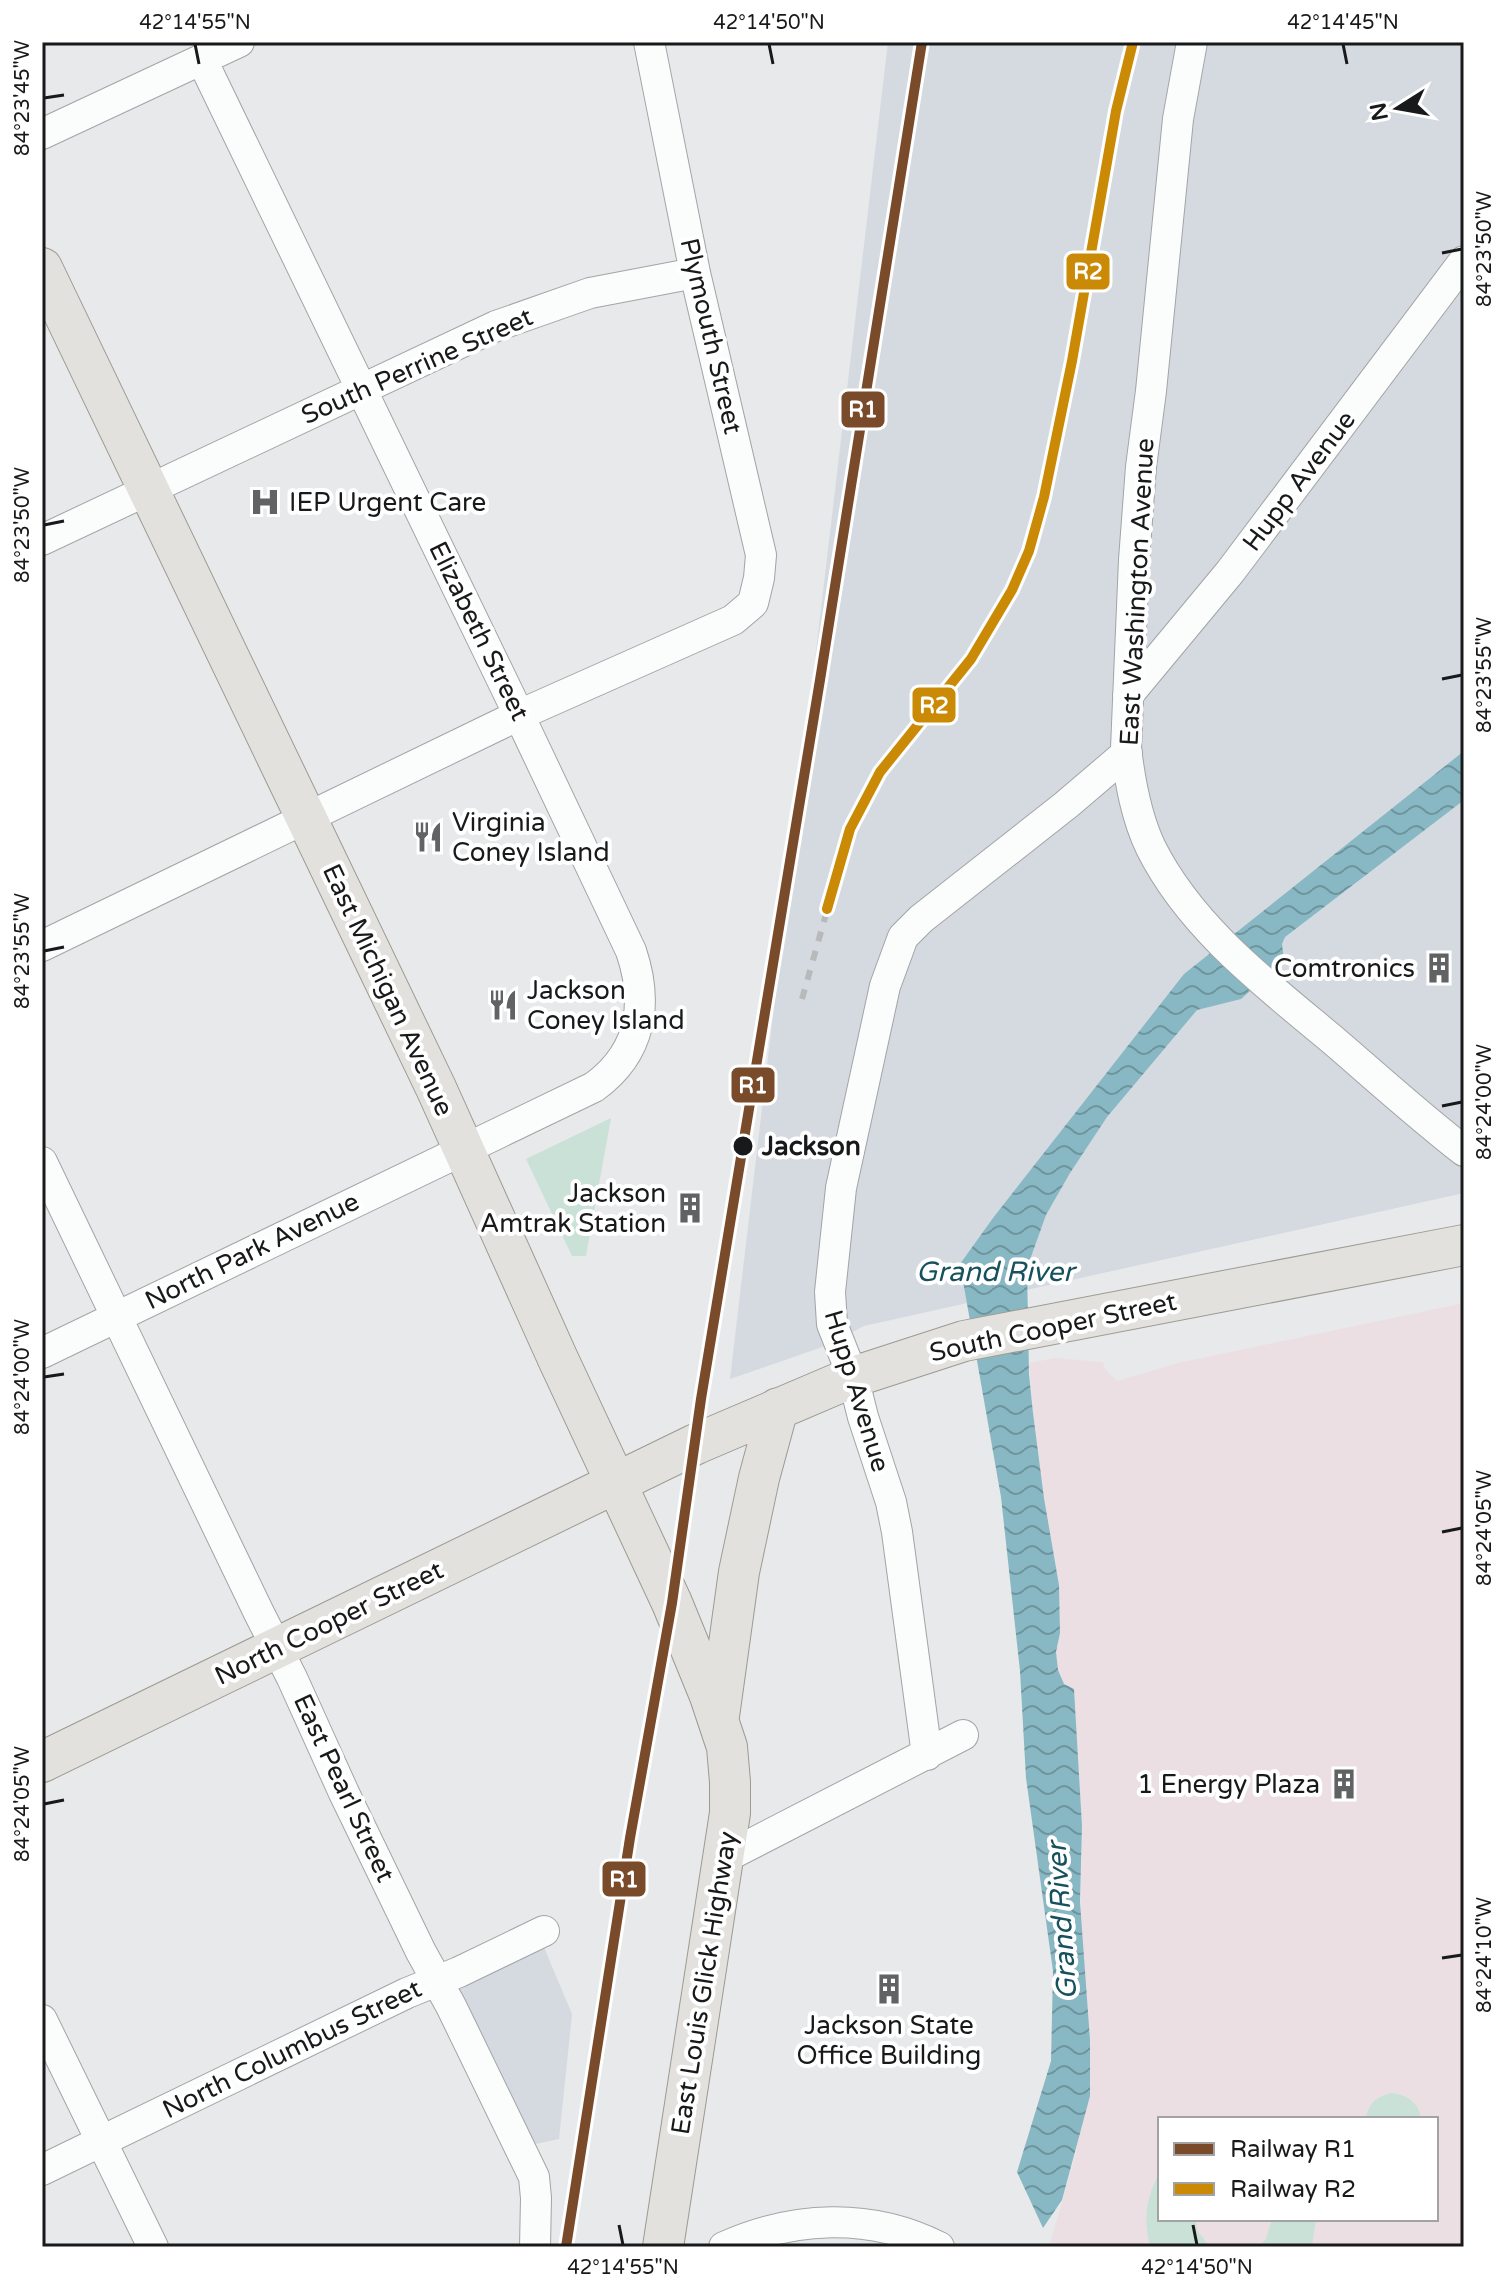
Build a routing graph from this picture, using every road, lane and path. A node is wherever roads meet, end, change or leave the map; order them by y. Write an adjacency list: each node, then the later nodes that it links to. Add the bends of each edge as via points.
1 (239, 42): 4 (street)
2 (649, 42): 8 (street, Plymouth Street)
3 (1192, 42): 12 (street, East Washington Avenue, via 1178,119 1141,467)
4 (202, 60): 5 (street); 9 (street, Elizabeth Street)
5 (42, 134)
6 (1464, 261): 12 (street, Hupp Avenue, via 1230,572)
7 (42, 268): 10 (main road, East Michigan Avenue)
8 (695, 273): 9 (street, South Perrine Street, via 564,301); 13 (street, Plymouth Street, via 761,555 753,603 733,620)
9 (360, 389): 10 (street, South Perrine Street); 13 (street, Elizabeth Street)
10 (148, 489): 11 (street, South Perrine Street); 15 (main road, East Michigan Avenue)
11 (42, 540)
12 (1128, 695): 14 (street, East Washington Avenue)
13 (519, 715): 15 (street); 17 (street, Elizabeth Street, via 631,951 641,991)
14 (1127, 753): 19 (street, East Washington Avenue, via 1149,845 1173,886 1211,931); 24 (street, Hupp Avenue, via 903,937 885,986 834,1243 830,1310)
15 (306, 817): 16 (street); 18 (main road, East Michigan Avenue)
16 (42, 946)
17 (634, 1037): 18 (street, North Park Avenue, via 613,1071 594,1087)
18 (463, 1151): 22 (street, North Park Avenue); 26 (main road, East Michigan Avenue)
19 (1464, 1151)
20 (42, 1162): 22 (street, East Pearl Street)
21 (1464, 1245): 24 (main road, South Cooper Street, via 964,1341)
22 (116, 1316): 23 (street, North Park Avenue); 27 (street, East Pearl Street)
23 (42, 1353)
24 (853, 1377): 25 (main road, South Cooper Street); 30 (street, Hupp Avenue, via 897,1532)
25 (778, 1408): 26 (main road, South Cooper Street); 28 (main road, via 739,1572)
26 (616, 1483): 27 (main road, North Cooper Street); 28 (main road, East Michigan Avenue)
27 (278, 1648): 31 (main road, North Cooper Street); 34 (street, East Pearl Street)
28 (719, 1720): 32 (main road, East Louis Glick Highway, via 730,1782)
29 (963, 1735): 30 (street)
30 (927, 1755): 32 (street)
31 (42, 1762)
32 (724, 1858): 40 (main road, East Louis Glick Highway)
33 (544, 1931): 34 (street, North Columbus Street)
34 (436, 1981): 36 (street, North Columbus Street); 39 (street, East Pearl Street, via 534,2177)
35 (42, 2020): 36 (street)
36 (101, 2141): 37 (street, North Columbus Street); 38 (street)
37 (42, 2170)
38 (153, 2247)
39 (535, 2247)
40 (663, 2247)
41 (724, 2247): 42 (street, via 778,2228 819,2222 881,2226)
42 (939, 2247)

